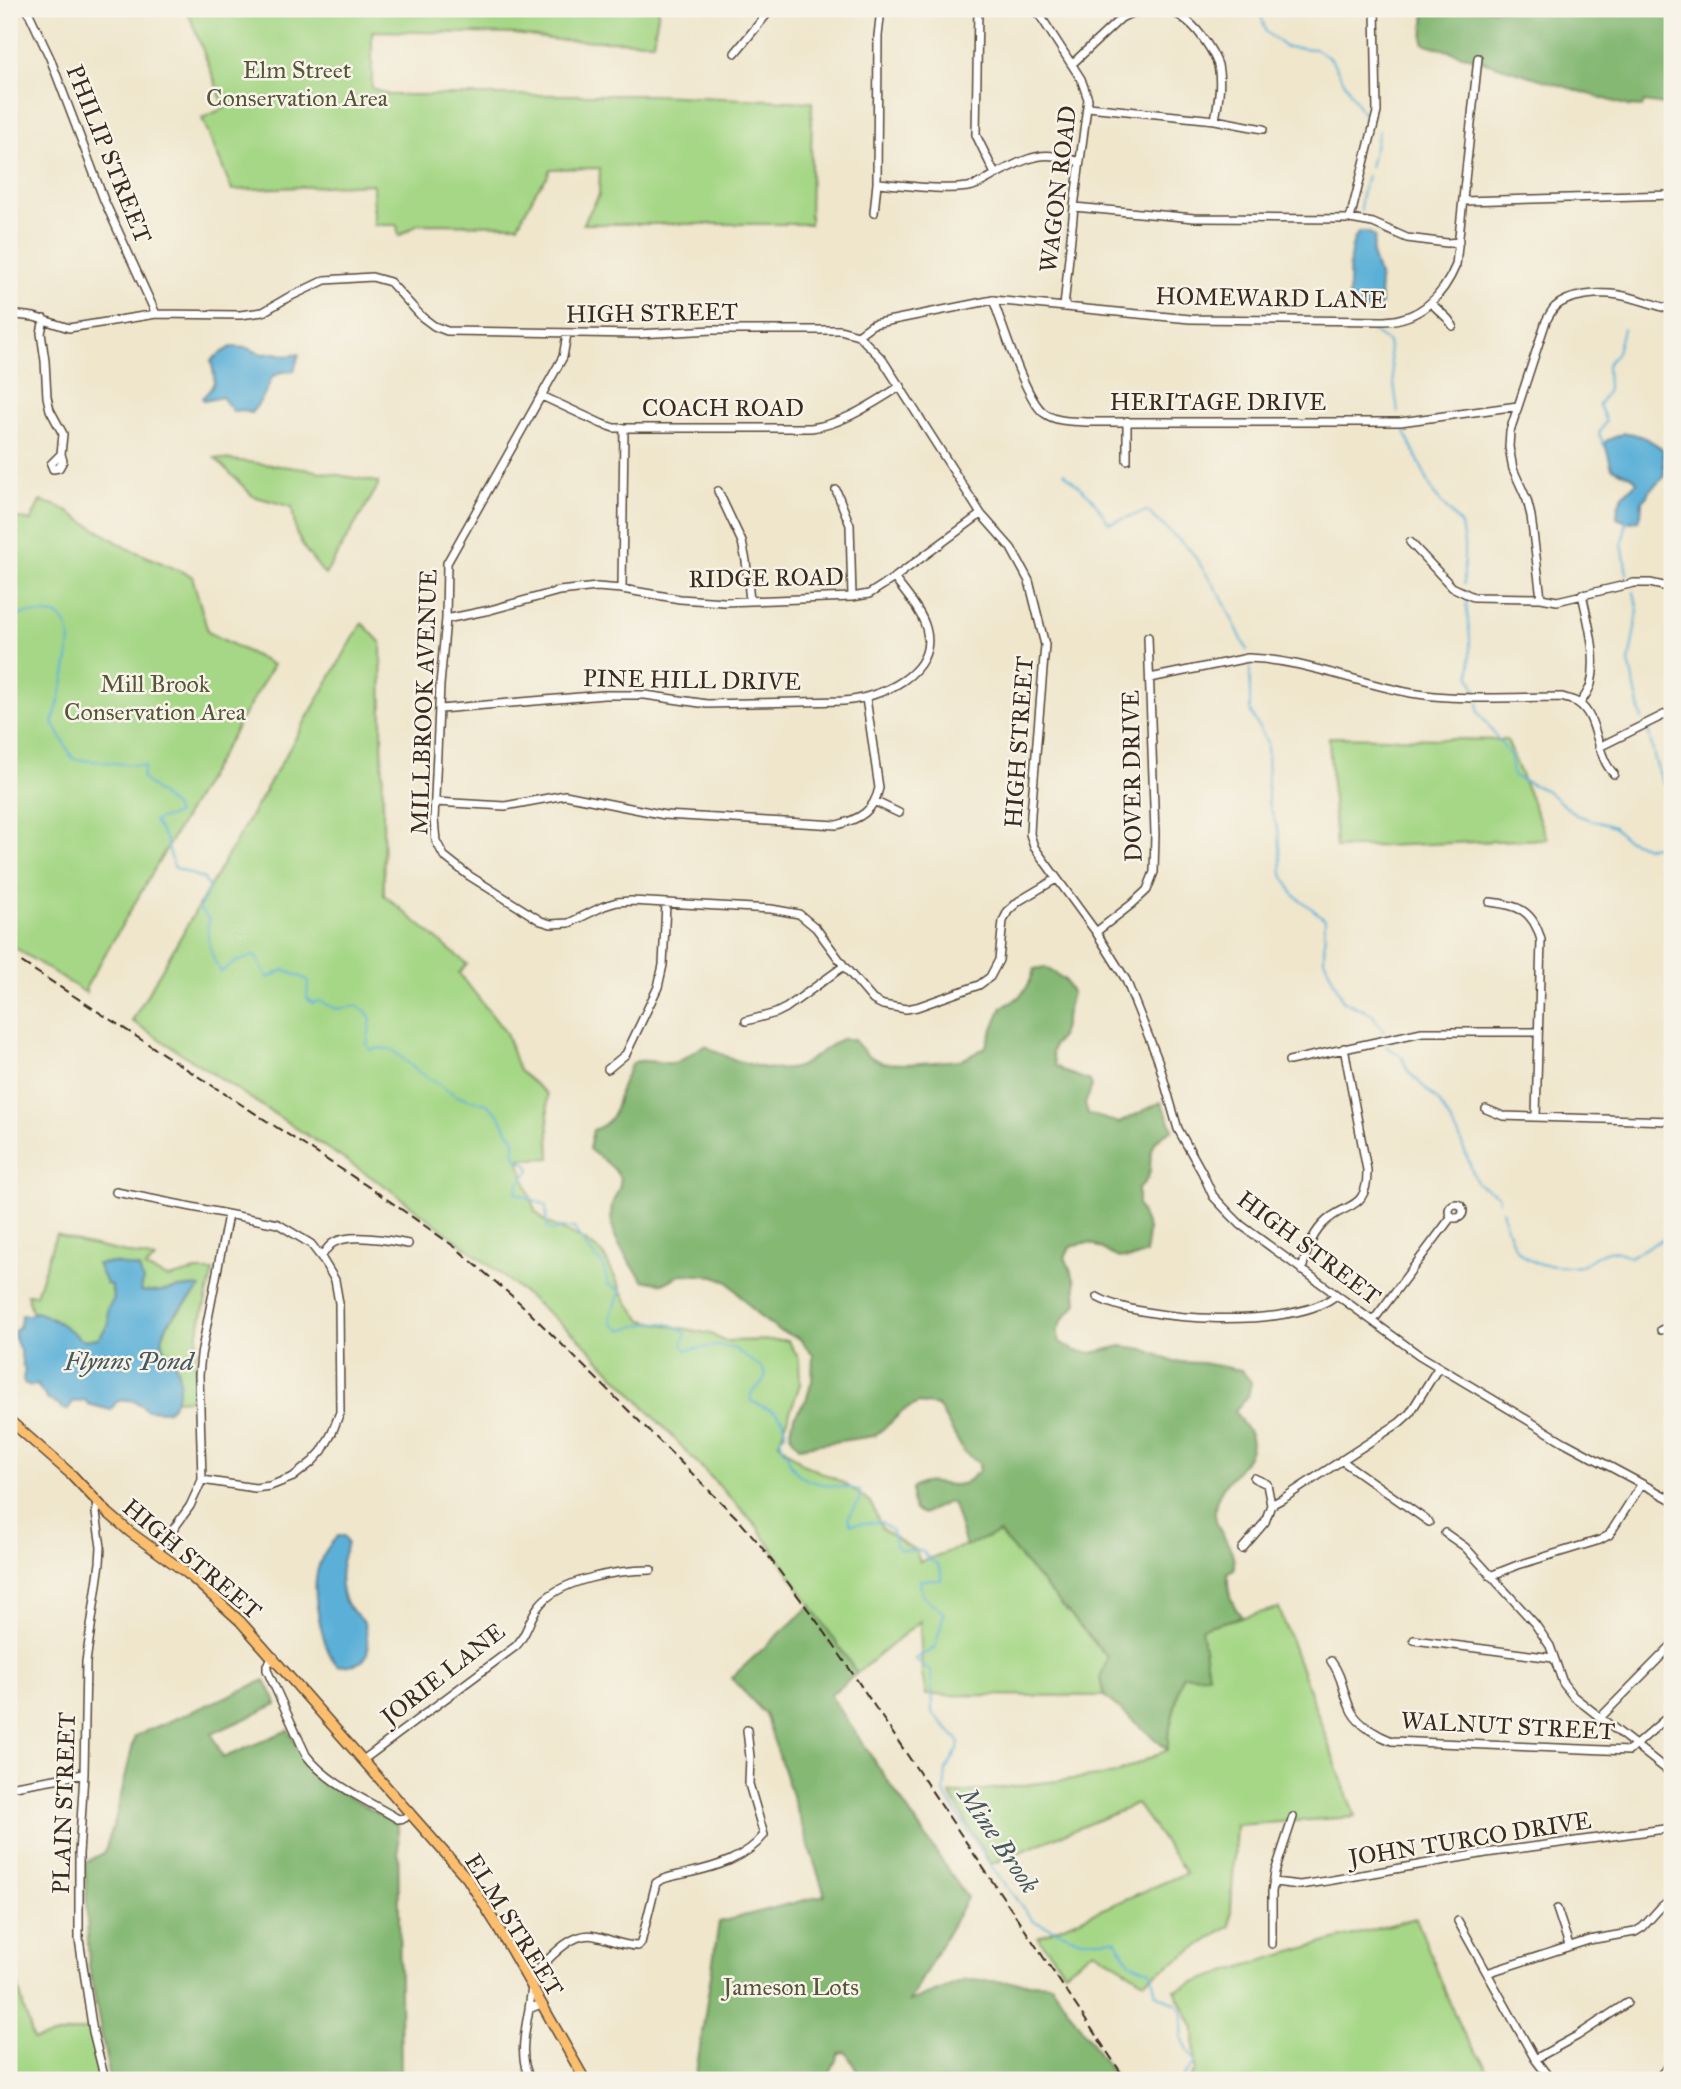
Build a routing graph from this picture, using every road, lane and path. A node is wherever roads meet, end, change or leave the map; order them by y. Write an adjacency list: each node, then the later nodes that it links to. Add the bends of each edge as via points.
1 (27, 9): 27 (street, PHILIP STREET)
2 (774, 9): 7 (street)
3 (881, 9): 15 (street)
4 (978, 9): 14 (street, via 976,135)
5 (1032, 9): 9 (street, WAGON ROAD)
6 (1375, 9): 20 (street, via 1377,112)
7 (735, 52)
8 (1478, 58): 17 (street, HOMEWARD LANE)
9 (1072, 64): 10 (street, WAGON ROAD, via 1085,86); 11 (street, via 1128,13 1155,9 1179,13 1198,30 1217,62 1220,87)
10 (1088, 107): 11 (street); 13 (street, WAGON ROAD)
11 (1215, 120): 12 (street)
12 (1262, 129)
13 (1079, 162): 14 (street, via 1038,155); 18 (street, WAGON ROAD)
14 (995, 174): 15 (street, via 967,187)
15 (877, 183): 19 (street)
16 (1672, 195): 17 (street)
17 (1463, 201): 21 (street, HOMEWARD LANE)
18 (1074, 207): 20 (street, via 1194,218); 24 (street, WAGON ROAD)
19 (874, 213)
20 (1350, 219): 21 (street, via 1407,238)
21 (1459, 242): 23 (street, HOMEWARD LANE, via 1451,278)
22 (993, 300): 24 (street, HOMEWARD LANE); 31 (street, HOMEWARD LANE, via 873,324); 35 (street, HERITAGE DRIVE, via 1025,385 1039,409 1056,420)
23 (1431, 303): 24 (street, HOMEWARD LANE, via 1408,317 1384,321 1189,319); 29 (street)
24 (1064, 307)
25 (1672, 310): 34 (street, via 1611,294 1558,305 1543,329)
26 (9, 314): 28 (street)
27 (156, 314): 28 (street, via 69,328); 30 (street, HIGH STREET, via 252,314 318,282 375,277 390,282 422,317 447,331)
28 (44, 319): 37 (street, via 41,333 47,397 63,434)
29 (1453, 326)
30 (567, 334): 31 (street, HIGH STREET, via 840,330); 33 (street, MILLBROOK AVENUE, via 563,357)
31 (858, 335): 32 (street, HIGH STREET)
32 (901, 386): 36 (street, COACH ROAD, via 823,426); 41 (street, HIGH STREET)
33 (542, 396): 36 (street, COACH ROAD, via 602,424); 50 (street, MILLBROOK AVENUE, via 447,563)
34 (1518, 406): 35 (street, HERITAGE DRIVE, via 1400,422); 48 (street, via 1509,447 1531,516)
35 (1127, 421): 38 (street)
36 (624, 428): 45 (street)
37 (61, 454)
38 (1127, 460)
39 (836, 490): 47 (street, via 850,525)
40 (718, 491): 49 (street, via 743,542)
41 (981, 514): 43 (street, RIDGE ROAD); 62 (street, HIGH STREET, via 1011,548 1029,581 1040,619 1045,662 1030,834)
42 (1410, 542): 48 (street, via 1461,593)
43 (894, 578): 47 (street, RIDGE ROAD, via 869,594); 53 (street, PINE HILL DRIVE, via 921,616 926,649 908,678)
44 (1672, 588): 46 (street, via 1634,583)
45 (622, 589): 49 (street, RIDGE ROAD, via 724,603); 50 (street, RIDGE ROAD, via 578,588)
46 (1582, 594): 48 (street, via 1557,601); 54 (street, via 1593,656 1589,689)
47 (852, 597): 49 (street, RIDGE ROAD)
48 (1541, 598)
49 (750, 601)
50 (446, 619): 55 (street, MILLBROOK AVENUE)
51 (1148, 637): 52 (street, DOVER DRIVE)
52 (1150, 678): 54 (street, via 1248,657 1265,658 1431,696 1562,697); 65 (street, DOVER DRIVE, via 1154,872 1147,890)
53 (866, 698): 55 (street, PINE HILL DRIVE, via 707,704 645,695 604,695); 60 (street, via 878,777)
54 (1580, 704): 57 (street)
55 (440, 709): 59 (street, MILLBROOK AVENUE)
56 (1672, 711): 57 (street)
57 (1599, 747): 58 (street)
58 (1614, 774)
59 (435, 802): 60 (street, via 505,806 565,795 666,816 837,825 864,816); 64 (street, MILLBROOK AVENUE, via 434,833 443,856 541,921 569,923 617,902)
60 (876, 802): 61 (street)
61 (899, 813)
62 (1056, 878): 65 (street, HIGH STREET); 66 (street, MILLBROOK AVENUE, via 1009,911 1003,921 995,970 979,985 917,1007 895,1008 873,1000)
63 (1490, 902): 68 (street, via 1524,911 1538,928)
64 (666, 904): 66 (street, MILLBROOK AVENUE, via 799,914 816,928); 71 (street, via 658,987 626,1054)
65 (1096, 932): 80 (street, HIGH STREET, via 1132,993 1178,1129 1213,1196 1241,1225)
66 (844, 966): 67 (street, via 786,1008)
67 (746, 1021)
68 (1538, 1032): 69 (street, via 1422,1032); 73 (street)
69 (1344, 1048): 70 (street); 80 (street, via 1367,1184 1361,1199 1320,1226)
70 (1289, 1061)
71 (608, 1069)
72 (1486, 1109): 73 (street, via 1503,1116)
73 (1536, 1116): 74 (street)
74 (1672, 1121)
75 (116, 1192): 76 (street)
76 (228, 1215): 79 (street, via 278,1224 304,1239); 90 (street, via 199,1375)
77 (1452, 1216): 83 (street)
78 (408, 1244): 79 (street, via 348,1239 333,1243)
79 (321, 1257): 90 (street, via 335,1280 339,1303 340,1412 330,1438 313,1462 283,1482 255,1488)
80 (1302, 1270): 81 (street, HIGH STREET)
81 (1336, 1295): 82 (street, via 1293,1312 1242,1320 1129,1310); 83 (street, HIGH STREET)
82 (1097, 1297)
83 (1373, 1321): 86 (street, HIGH STREET)
84 (1672, 1326): 85 (street)
85 (1661, 1330)
86 (1438, 1368): 88 (street, via 1399,1423); 91 (street, HIGH STREET)
87 (9, 1420): 93 (main road, HIGH STREET)
88 (1341, 1460): 94 (street); 96 (street)
89 (1255, 1478): 94 (street, via 1266,1484)
90 (202, 1480): 100 (street, via 190,1506)
91 (1641, 1485): 92 (street, HIGH STREET); 102 (street, via 1609,1535)
92 (1672, 1500)
93 (99, 1505): 95 (main road, HIGH STREET); 97 (street, PLAIN STREET)
94 (1271, 1505): 99 (street, via 1265,1522)
95 (108, 1513): 97 (street); 100 (main road, HIGH STREET)
96 (1429, 1522)
97 (97, 1527): 113 (street, PLAIN STREET, via 101,1547 86,1662)
98 (1445, 1533): 102 (street, via 1465,1547)
99 (1242, 1549)
100 (157, 1552): 105 (main road, HIGH STREET, via 225,1605)
101 (651, 1570): 112 (street, JORIE LANE, via 569,1584 548,1595 516,1646)
102 (1490, 1576): 106 (street, via 1535,1624)
103 (1414, 1640): 106 (street)
104 (1672, 1645): 109 (street)
105 (274, 1657): 112 (main road, HIGH STREET); 117 (street, via 267,1670 314,1765 398,1819)
106 (1553, 1658): 109 (street, via 1573,1696)
107 (1331, 1661): 111 (street, WALNUT STREET, via 1353,1713 1392,1741 1627,1751)
108 (1672, 1713): 111 (street, WALNUT STREET)
109 (1601, 1717): 111 (street)
110 (747, 1730): 127 (street, via 749,1784 764,1835 759,1841 710,1868 656,1883 638,1946 595,1936 575,1938)
111 (1637, 1746): 114 (street)
112 (363, 1759): 116 (main road, HIGH STREET)
113 (85, 1774): 115 (street); 134 (street, PLAIN STREET, via 79,1940)
114 (1672, 1774)
115 (9, 1787)
116 (397, 1798): 117 (main road, ELM STREET)
117 (410, 1812): 127 (main road, ELM STREET, via 467,1878)
118 (1293, 1817): 120 (street)
119 (1672, 1828): 120 (street, JOHN TURCO DRIVE, via 1300,1885)
120 (1274, 1882): 124 (street)
121 (1672, 1898): 125 (street, via 1635,1932)
122 (1557, 1909): 125 (street)
123 (1458, 1921): 126 (street)
124 (1272, 1944)
125 (1569, 1945): 126 (street)
126 (1488, 1973): 131 (street)
127 (530, 1983): 129 (main road, ELM STREET); 130 (street)
128 (1627, 2003): 131 (street)
129 (541, 2004): 130 (street); 136 (main road, ELM STREET)
130 (529, 2009): 135 (street, via 524,2059)
131 (1535, 2059): 137 (street)
132 (1672, 2063): 133 (street)
133 (1660, 2079)
134 (105, 2080)
135 (531, 2080)
136 (585, 2080)
137 (1551, 2080)

